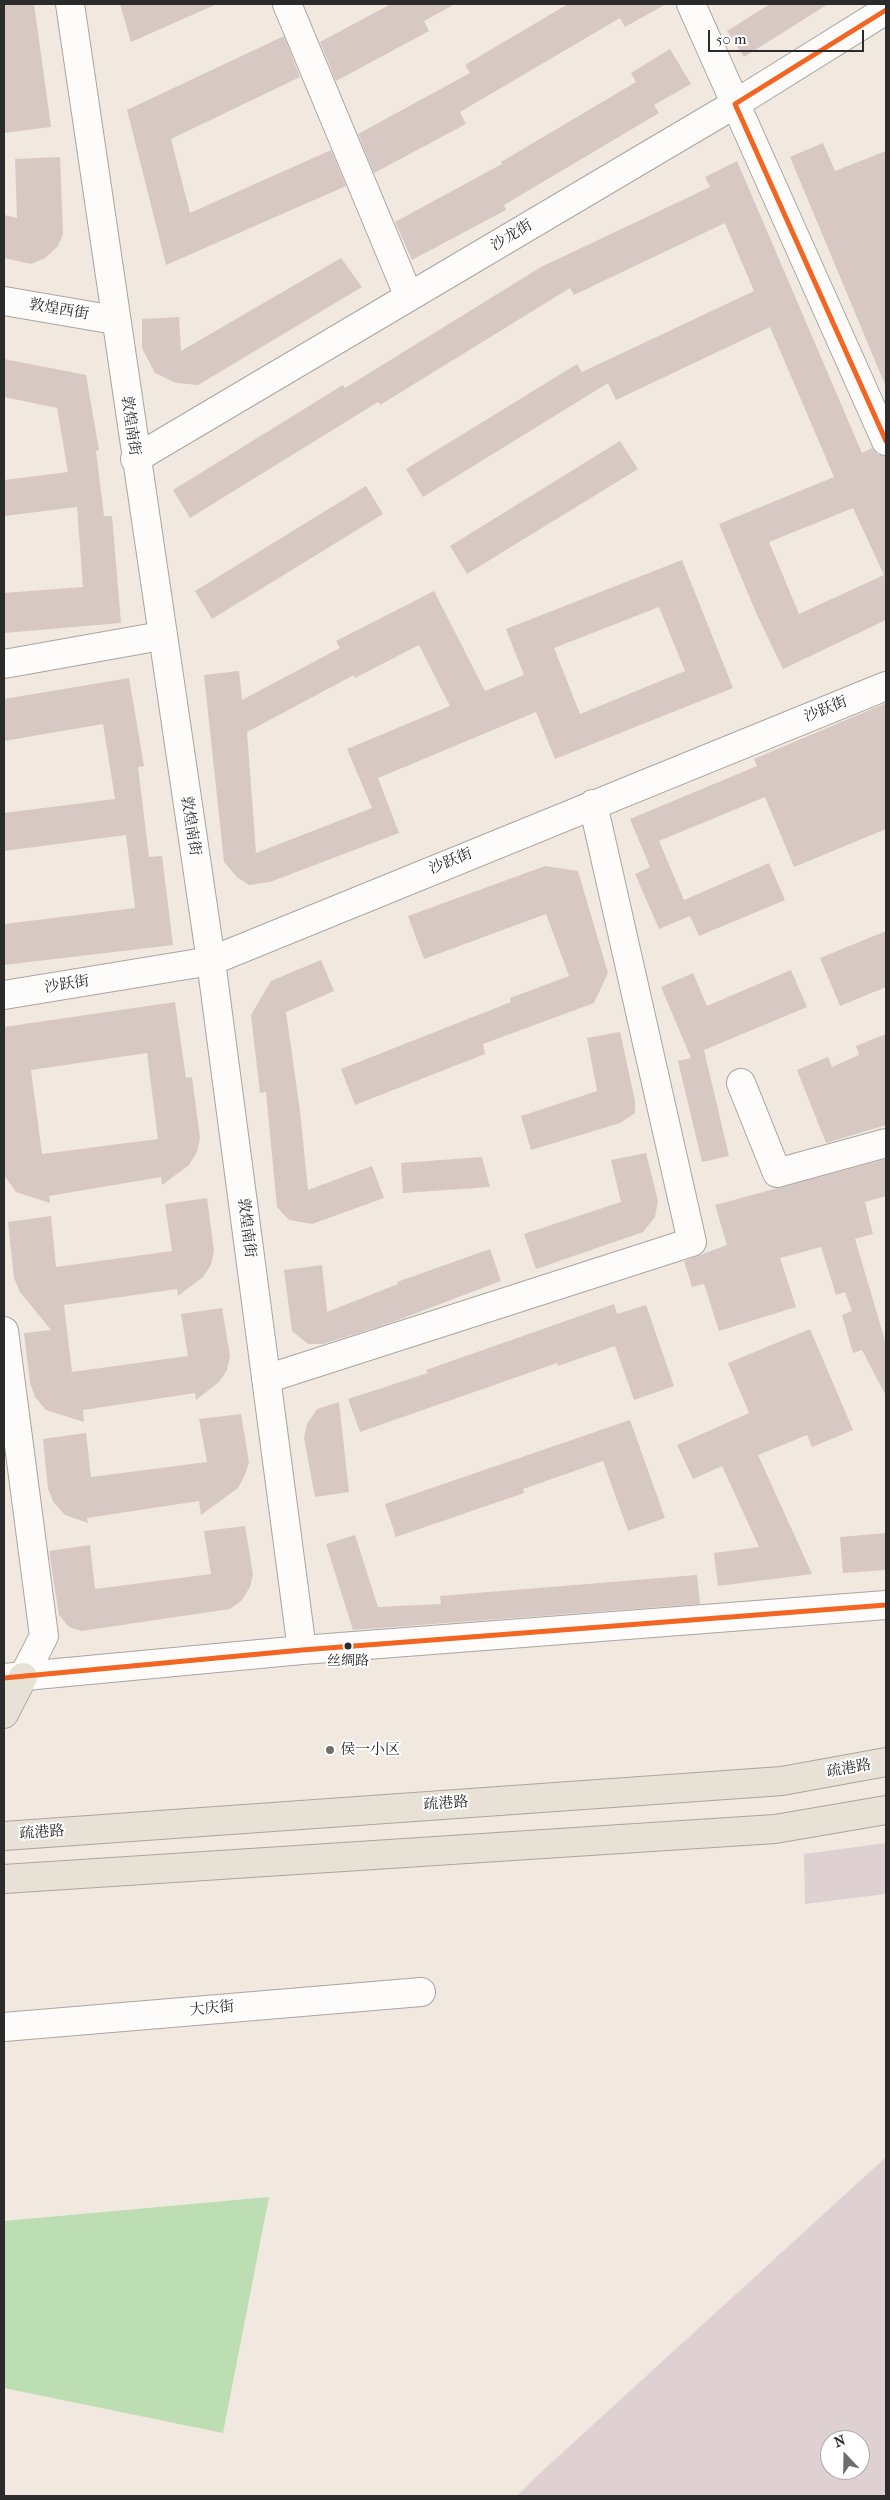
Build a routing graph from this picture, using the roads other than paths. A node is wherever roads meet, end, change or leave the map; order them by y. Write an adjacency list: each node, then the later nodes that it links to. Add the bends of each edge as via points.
1 (70, 4): 8 (street, 敦煌南街)
2 (287, 4): 6 (street)
3 (691, 4): 5 (street)
4 (886, 10): 5 (street, 沙龙街)
5 (735, 104): 6 (street, 沙龙街); 9 (street)
6 (410, 297): 10 (street, 沙龙街)
7 (4, 301): 8 (street, 敦煌西街)
8 (115, 320): 10 (street, 敦煌南街)
9 (886, 442)
10 (135, 459): 11 (street, 敦煌南街)
11 (161, 636): 12 (street); 15 (street, 敦煌南街)
12 (4, 664)
13 (886, 686): 14 (street, 沙跃街)
14 (593, 804): 15 (street, 沙跃街); 20 (street, via 692,1242)
15 (211, 961): 16 (street, 沙跃街); 20 (street, 敦煌南街)
16 (4, 995)
17 (741, 1083): 18 (street, via 776,1173)
18 (886, 1143)
19 (4, 1331): 23 (street, via 44,1636)
20 (266, 1378): 22 (street, 敦煌南街)
21 (886, 1605): 22 (street)
22 (302, 1650): 23 (street)
23 (13, 1678): 24 (highway)
24 (4, 1714)
25 (886, 1762): 27 (highway, 疏港路, via 782,1781)
26 (886, 1810): 28 (highway, via 775,1829)
27 (4, 1836)
28 (4, 1878)
29 (421, 1992): 30 (street, 大庆街)
30 (4, 2027)

